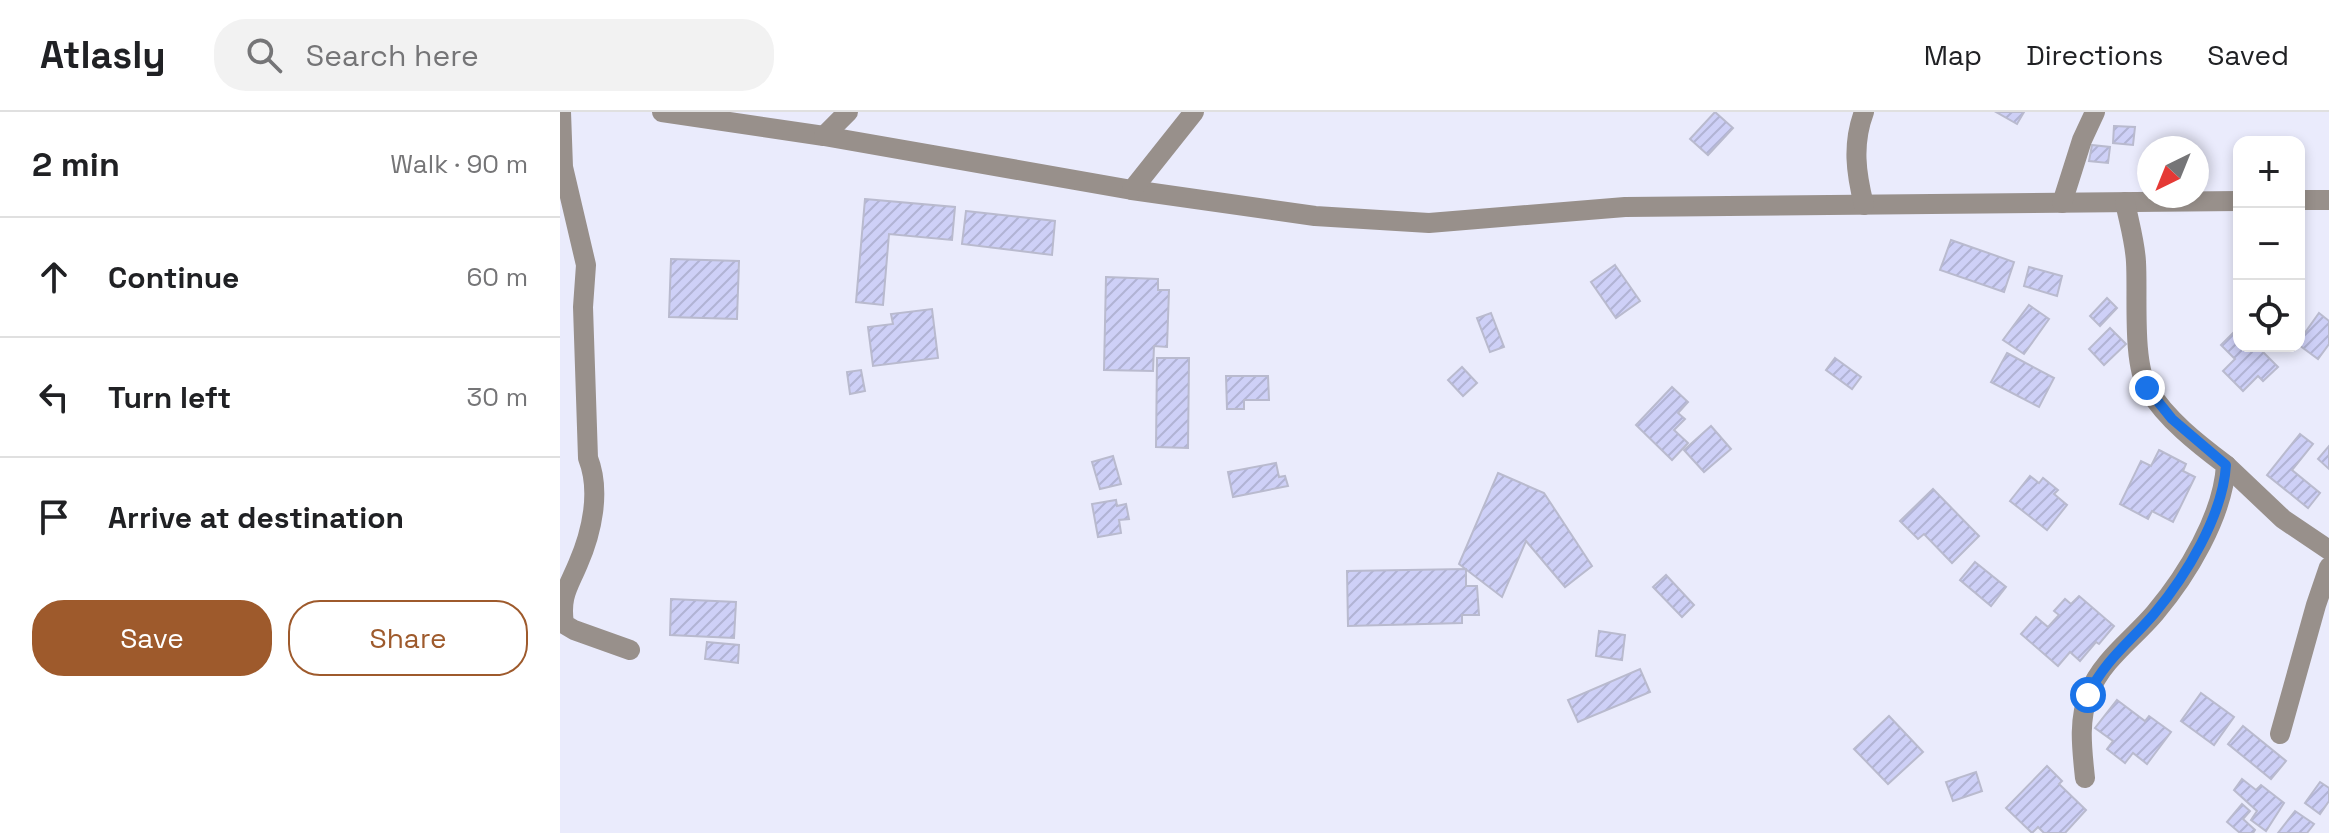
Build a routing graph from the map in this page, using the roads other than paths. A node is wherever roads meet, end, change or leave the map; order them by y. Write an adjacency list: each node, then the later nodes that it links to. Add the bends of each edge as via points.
1 (561, 112): 18 (street, via 563,167 586,265 588,458 594,494 590,534 565,587 561,609 564,624 574,630)
2 (662, 112): 7 (street)
3 (848, 112): 7 (street)
4 (1194, 112): 8 (street)
5 (1864, 112): 14 (street, via 1855,171)
6 (2095, 112): 13 (street)
7 (824, 136): 8 (street)
8 (1132, 190): 14 (street, via 1315,216 1429,223 1625,207)
9 (2305, 200): 10 (street)
10 (2329, 200)
11 (2233, 201): 12 (street)
12 (2125, 202): 13 (street); 15 (street, via 2136,258 2136,358 2147,388 2172,419)
13 (2062, 203): 14 (street)
14 (1864, 205)
15 (2226, 465): 16 (street, via 2283,519); 20 (street, via 2225,481 2189,568 2100,671 2088,695 2081,728)
16 (2329, 550)
17 (2329, 567): 19 (street)
18 (630, 650)
19 (2280, 734)
20 (2085, 778)

